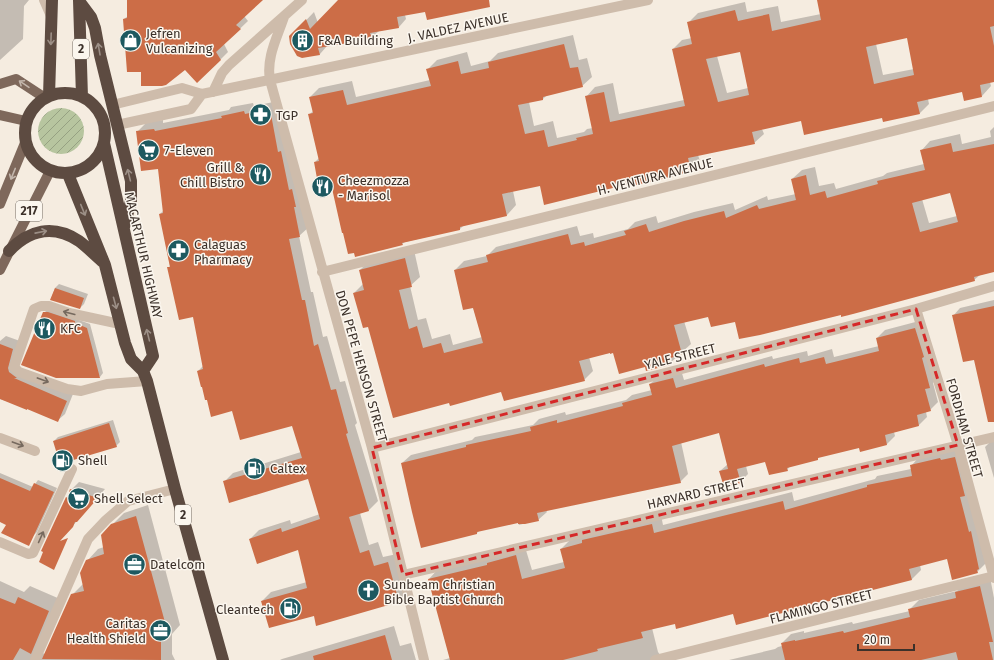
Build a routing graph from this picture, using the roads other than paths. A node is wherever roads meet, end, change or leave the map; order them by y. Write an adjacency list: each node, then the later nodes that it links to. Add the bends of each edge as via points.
1 (44, 0): 6 (street)
2 (52, 0): 6 (highway)
3 (79, 0): 13 (highway, 2); 14 (highway, one-way to 3, via 95,28)
4 (302, 0): 7 (street)
5 (648, 0): 8 (street, J. VALDEZ AVENUE)
6 (52, 17): 12 (highway, one-way to 12)
7 (284, 17): 8 (street, DON PEPE HENSON STREET, via 270,58); 10 (street, via 229,65)
8 (270, 80): 10 (street, J. VALDEZ AVENUE); 28 (street, DON PEPE HENSON STREET)
9 (0, 84): 12 (main road, one-way to 9, via 16,79)
10 (213, 92): 11 (street, J. VALDEZ AVENUE)
11 (202, 94): 14 (street, J. VALDEZ AVENUE, via 182,88); 18 (street, via 191,108)
12 (47, 97): 13 (highway, via 66,93); 17 (highway, via 37,104)
13 (82, 97): 20 (highway, via 99,111 104,122)
14 (112, 105): 18 (highway)
15 (994, 106): 28 (street, H. VENTURA AVENUE)
16 (0, 115): 17 (main road)
17 (26, 121): 19 (highway)
18 (117, 125): 24 (highway, one-way to 18, via 132,192)
19 (25, 143): 21 (highway, via 34,160); 23 (main road, 217, one-way to 23)
20 (104, 143): 22 (highway, via 99,155 91,164 81,171); 24 (highway, MACARTHUR HIGHWAY)
21 (50, 171): 22 (highway); 25 (main road, 217)
22 (68, 174): 26 (highway, 2, one-way to 26)
23 (0, 204)
24 (124, 227): 32 (highway, MACARTHUR HIGHWAY, one-way to 24, via 153,356)
25 (9, 251): 26 (highway, one-way to 26, via 16,243 29,236 50,230 61,232 78,241); 27 (main road, 217)
26 (105, 265): 31 (highway, 2, one-way to 31)
27 (0, 270)
28 (322, 272): 36 (street, DON PEPE HENSON STREET)
29 (994, 286): 30 (street, YALE STREET)
30 (916, 309): 35 (street, FORDHAM STREET); 36 (street, YALE STREET)
31 (120, 324): 32 (highway, 2, via 131,359); 32 (street, one-way to 32, via 41,306 34,309 14,367 19,372 81,392)
32 (145, 376): 39 (highway, 2)
33 (994, 437): 35 (street, HARVARD STREET)
34 (0, 438): 37 (street, one-way to 37)
35 (958, 445): 41 (street, HARVARD STREET); 42 (street, FORDHAM STREET)
36 (372, 448): 41 (street, DON PEPE HENSON STREET)
37 (35, 451)
38 (72, 469): 40 (street, one-way to 38, via 28,554 33,553)
39 (176, 490): 43 (street, via 128,501 88,539); 44 (highway, 2)
40 (0, 542)
41 (403, 575): 45 (street, DON PEPE HENSON STREET)
42 (994, 577): 46 (street, FLAMINGO STREET)
43 (35, 660)
44 (223, 660)
45 (424, 660)
46 (655, 660)

